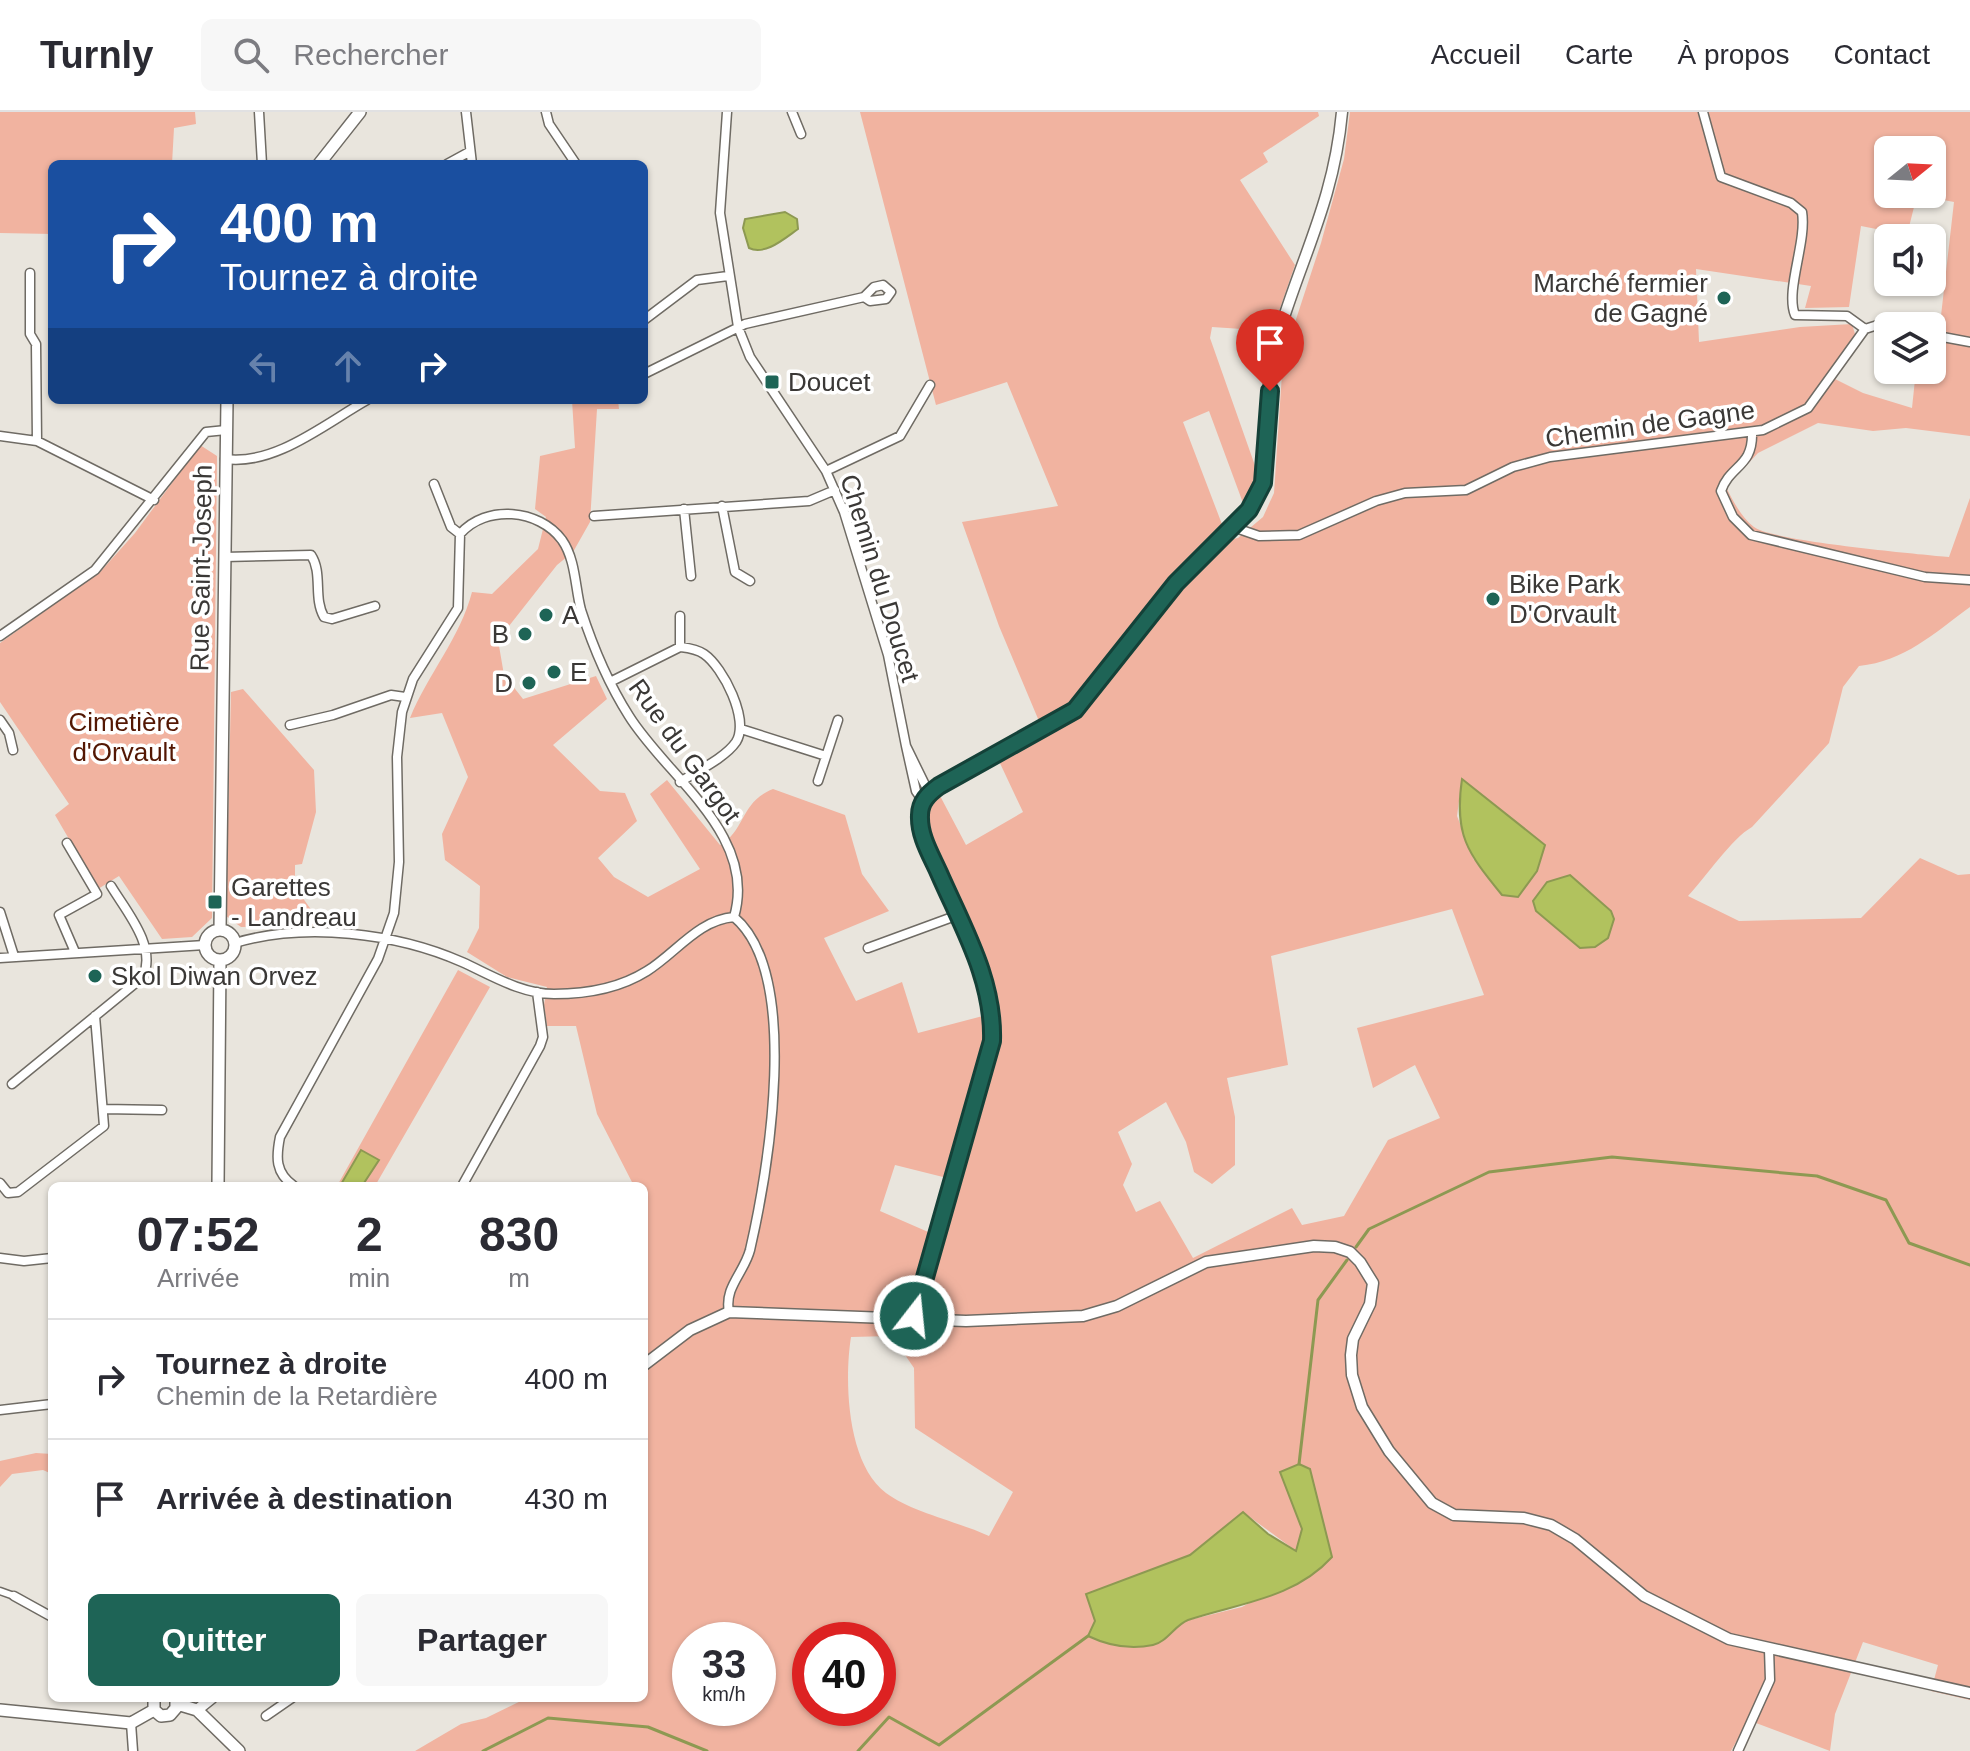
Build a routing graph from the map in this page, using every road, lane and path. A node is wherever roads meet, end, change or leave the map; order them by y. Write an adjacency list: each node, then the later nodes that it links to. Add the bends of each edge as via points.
1 (259, 112): 11 (street)
2 (360, 112): 12 (main road)
3 (466, 112): 10 (street)
4 (546, 112): 15 (street)
5 (727, 112): 17 (street, Chemin du Doucet, via 720,213)
6 (792, 112): 9 (street)
7 (1342, 112): 41 (street, via 1338,157 1318,228 1278,337 1263,483)
8 (1703, 112): 22 (street, via 1721,177 1802,212 1795,315 1847,316)
9 (801, 134)
10 (469, 152): 13 (street); 14 (street)
11 (262, 160)
12 (322, 160)
13 (454, 160)
14 (471, 160)
15 (573, 160)
16 (30, 273): 32 (street)
17 (728, 276): 19 (street, via 697,280); 21 (street, Chemin du Doucet)
18 (864, 297): 21 (street)
19 (648, 317)
20 (1874, 326): 22 (street)
21 (738, 327): 25 (street); 34 (street, Chemin du Doucet, via 750,357)
22 (1865, 329): 30 (street, Chemin de Gagne, via 1808,408)
23 (1946, 338): 24 (street)
24 (1970, 342)
25 (648, 372)
26 (930, 385): 34 (street, via 900,436)
27 (227, 404): 29 (main road, Rue Saint-Joseph)
28 (353, 404): 33 (street, via 278,451 244,459)
29 (226, 430): 33 (main road, Rue Saint-Joseph); 37 (street, via 206,432)
30 (1752, 433): 41 (street, Chemin de Gagne, via 1550,457 1513,467 1466,490 1405,493 1376,501 1299,535 1259,536); 45 (street, via 1749,457 1721,491 1733,517 1751,535 1925,577)
31 (0, 436): 32 (street)
32 (37, 441): 37 (street)
33 (225, 453): 43 (main road, Rue Saint-Joseph)
34 (826, 471): 36 (street, Chemin du Doucet)
35 (434, 484): 42 (street, via 451,527)
36 (835, 490): 38 (street, via 809,501); 61 (street, Chemin du Doucet, via 888,655 906,746)
37 (154, 500): 49 (street, via 95,570)
38 (722, 506): 39 (street); 46 (street, via 735,572)
39 (684, 509): 40 (street); 44 (street)
40 (594, 516)
41 (1233, 527): 61 (street, via 1176,583 1075,710)
42 (460, 534): 51 (street, Rue du Gargot, via 479,520 515,514 531,517 564,542 580,607); 52 (street, via 458,608)
43 (224, 557): 47 (street, via 311,555 324,617); 67 (main road, Rue Saint-Joseph)
44 (691, 576)
45 (1970, 580)
46 (750, 581)
47 (375, 606)
48 (680, 616): 50 (street)
49 (0, 636)
50 (680, 647): 51 (street); 56 (street, via 709,659 736,702)
51 (610, 682): 60 (street, Rue du Gargot)
52 (405, 697): 55 (street, via 391,695); 68 (street, via 397,757 398,887)
53 (0, 720): 57 (street)
54 (838, 720): 58 (street)
55 (290, 725)
56 (741, 729): 58 (street); 60 (street, via 732,747)
57 (13, 750)
58 (826, 756): 59 (street)
59 (818, 781)
60 (680, 782): 66 (street, Rue du Gargot, via 732,854 739,890)
61 (926, 797): 65 (street, via 919,818 924,839)
62 (67, 843): 73 (street, via 97,894 59,915)
63 (111, 886): 71 (street)
64 (0, 912): 74 (street)
65 (958, 915): 72 (street); 89 (street, via 989,989 992,1041)
66 (734, 917): 77 (street, via 709,923 628,981 573,993); 88 (street, via 757,945 765,966 773,1018 773,1086 758,1216 748,1256 728,1292)
67 (220, 930): 69 (main road); 70 (main road, via 210,934)
68 (384, 940): 69 (street, via 308,933); 77 (street, via 440,954); 83 (street, via 280,1137 279,1171)
69 (235, 943): 76 (main road, via 231,955)
70 (205, 945): 71 (street); 76 (main road, via 210,956)
71 (145, 948): 73 (street); 78 (street, via 143,977)
72 (868, 948)
73 (75, 952): 74 (street)
74 (14, 956): 75 (street)
75 (0, 958)
76 (220, 960): 82 (main road)
77 (537, 992): 84 (street, via 540,1046)
78 (95, 1016): 79 (street); 80 (street)
79 (12, 1084)
80 (103, 1109): 81 (street); 85 (street, via 104,1126 18,1192 8,1193)
81 (162, 1110)
82 (218, 1182)
83 (290, 1182)
84 (464, 1182)
85 (0, 1183)
86 (0, 1258): 87 (street)
87 (48, 1258)
88 (729, 1312): 89 (street); 90 (street, via 690,1330)
89 (912, 1320): 96 (street, via 1083,1316 1117,1306 1206,1262 1314,1246 1350,1252 1373,1283 1370,1304 1353,1339 1356,1390 1389,1451 1432,1503 1454,1515 1524,1518 1551,1525 1669,1610 1729,1639)
90 (648, 1362)
91 (48, 1404): 92 (street)
92 (0, 1410)
93 (0, 1591): 94 (street)
94 (14, 1596): 95 (street)
95 (48, 1615)
96 (1769, 1649): 97 (street); 109 (street, via 1770,1680)
97 (1970, 1693)
98 (176, 1702): 102 (main road, via 170,1715 161,1716)
99 (178, 1702): 104 (main road)
100 (207, 1702): 104 (street)
101 (286, 1702): 105 (street)
102 (154, 1704): 106 (main road)
103 (0, 1710): 106 (main road)
104 (197, 1710): 108 (main road)
105 (266, 1716)
106 (131, 1723): 107 (street)
107 (133, 1751)
108 (239, 1751)
109 (1738, 1751)

